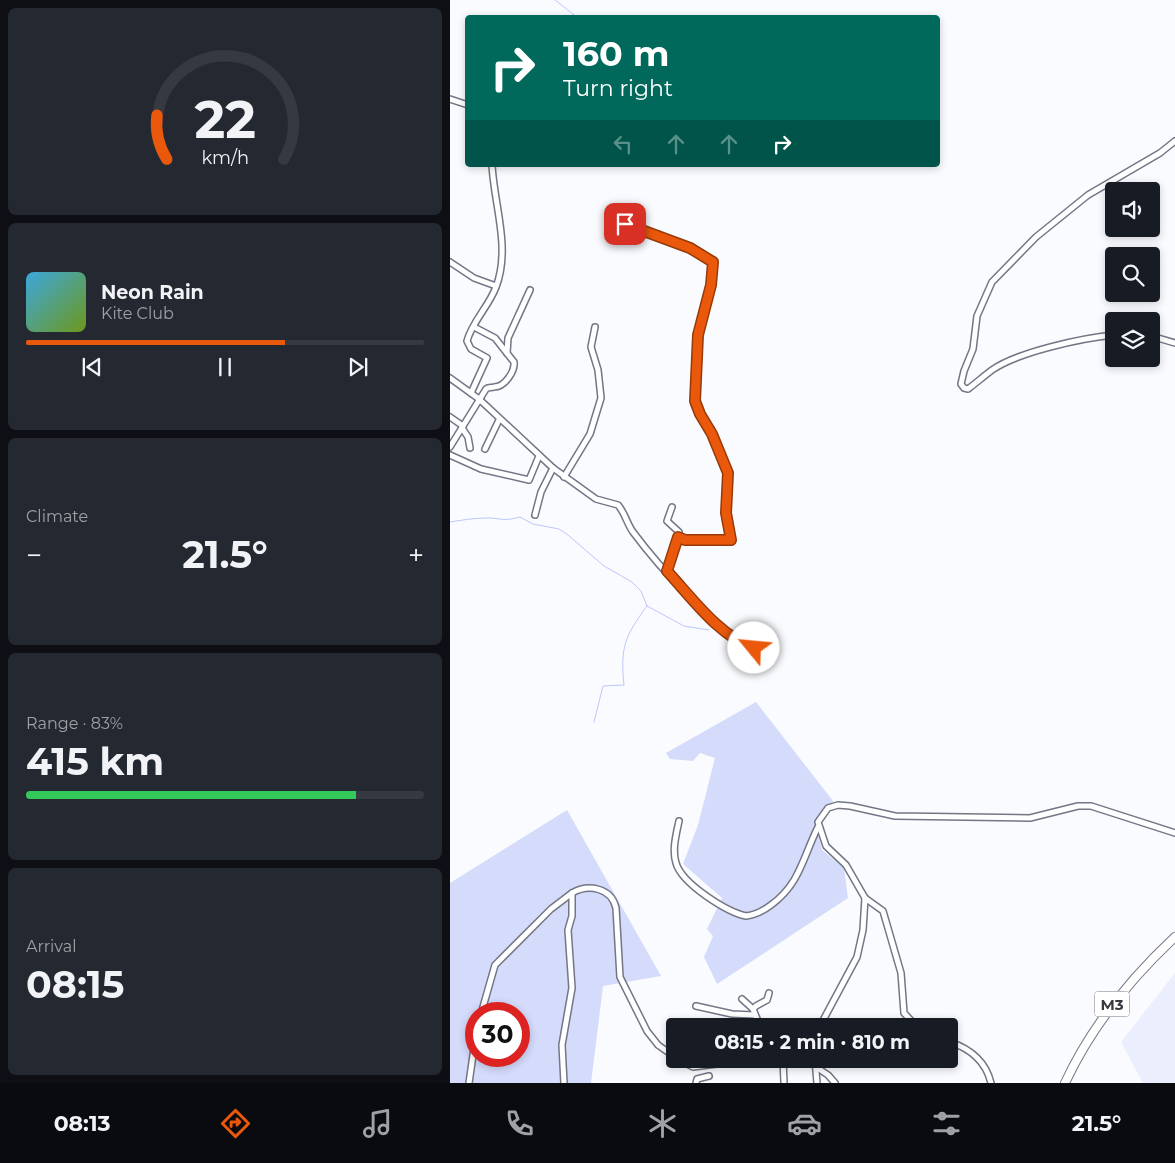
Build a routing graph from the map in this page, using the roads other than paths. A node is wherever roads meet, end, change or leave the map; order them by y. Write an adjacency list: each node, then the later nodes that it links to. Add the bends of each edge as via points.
1 (450, 99): 2 (street)
2 (465, 104)
3 (1175, 141): 11 (street, via 1088,195 1036,237 992,282 977,316 973,349 961,384 968,390 992,370 1037,350)
4 (492, 167): 7 (street, via 501,246)
5 (620, 224): 30 (street, via 690,248 713,262 711,285 698,335 695,401 728,473 726,513 731,540 685,540)
6 (450, 262): 7 (street, via 474,278)
7 (496, 286): 9 (street)
8 (530, 290): 14 (street, via 508,338)
9 (474, 327): 14 (street, via 495,338); 16 (street, via 467,344 487,358)
10 (596, 327): 27 (street, via 592,347 601,398 590,434)
11 (1105, 336)
12 (1160, 339): 13 (street)
13 (1175, 343)
14 (507, 353): 17 (street, via 514,362 511,375 501,384 486,388)
15 (450, 378): 16 (street)
16 (471, 394): 17 (street)
17 (479, 399): 19 (street); 20 (street)
18 (450, 417): 20 (street)
19 (499, 420): 23 (street); 25 (street)
20 (463, 427): 21 (street); 22 (street)
21 (450, 447)
22 (470, 448)
23 (484, 449)
24 (450, 454): 25 (street, via 481,469 529,480)
25 (539, 456): 26 (street)
26 (553, 468): 27 (street); 29 (street, via 541,492)
27 (564, 477): 31 (street, via 596,499 618,505 634,533)
28 (672, 507): 30 (street, via 667,521 679,532)
29 (535, 515)
30 (678, 537): 31 (street)
31 (667, 571): 32 (street, via 728,633)
32 (754, 648)
33 (679, 821): 34 (street, via 675,856 681,874 714,901 746,916 764,910 793,885)
34 (819, 827): 35 (street, via 818,822 824,812 838,805 895,816 1030,818 1085,806 1101,808); 37 (street, via 826,846 846,865)
35 (1175, 833)
36 (572, 893): 41 (street, via 551,909 495,965); 48 (street, via 596,889 612,897 616,908 620,977 647,1031); 55 (street, via 568,930 572,988 562,1045)
37 (866, 898): 45 (street, via 856,957); 46 (street, via 881,908 885,915 901,973 904,1013)
38 (1175, 937): 61 (highway, M3, via 1116,998)
39 (769, 993): 43 (street, via 767,1000 756,1006)
40 (742, 999): 43 (street)
41 (484, 1002)
42 (696, 1006): 43 (street, via 732,1014)
43 (754, 1012): 44 (street)
44 (757, 1018)
45 (824, 1018)
46 (909, 1018)
47 (958, 1045): 60 (street, via 981,1061)
48 (666, 1050)
49 (471, 1067): 54 (street)
50 (783, 1068): 57 (street)
51 (816, 1068): 58 (street)
52 (818, 1068): 59 (street)
53 (709, 1076): 56 (street, via 697,1079)
54 (469, 1083)
55 (564, 1083)
56 (696, 1083)
57 (784, 1083)
58 (817, 1083)
59 (835, 1083)
60 (991, 1083)
61 (1065, 1083)

